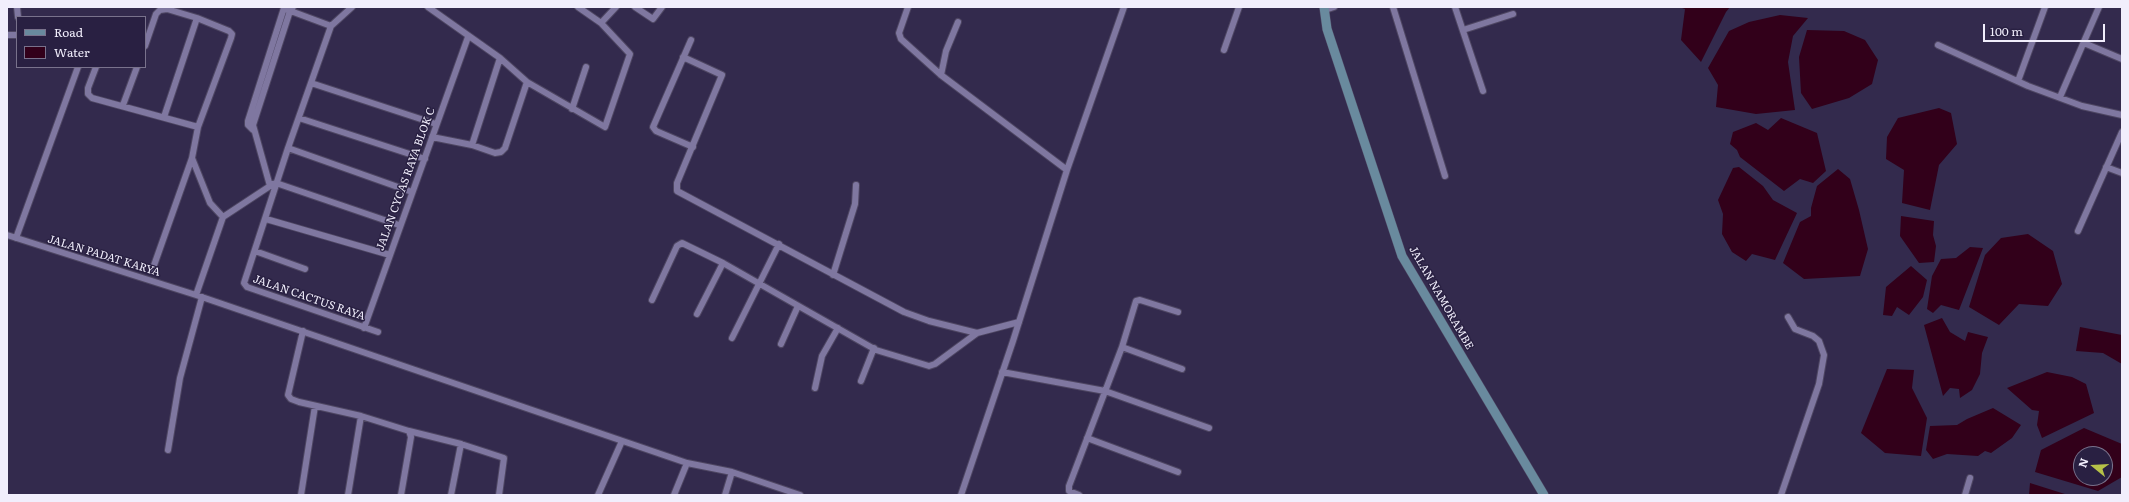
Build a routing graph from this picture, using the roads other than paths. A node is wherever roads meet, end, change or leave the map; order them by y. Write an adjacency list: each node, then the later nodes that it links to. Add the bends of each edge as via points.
1 (352, 7): 21 (street)
2 (428, 7): 23 (street)
3 (578, 7): 20 (street)
4 (616, 7): 20 (street)
5 (635, 7): 6 (street, via 654,19)
6 (662, 7)
7 (908, 7): 36 (street, via 900,37)
8 (1124, 7): 57 (street)
9 (1239, 7): 28 (street)
10 (1334, 7): 16 (street)
11 (1393, 7): 59 (street)
12 (1455, 7): 22 (street)
13 (2046, 7): 37 (street)
14 (2099, 7): 26 (street)
15 (287, 8): 21 (street); 62 (street, via 253,130)
16 (1324, 9): 123 (main road, JALAN NAMORAMBE, via 1327,29 1402,256)
17 (1513, 14): 22 (street)
18 (197, 18): 25 (street, via 167,9 160,10 156,14); 45 (street); 48 (street, via 232,34)
19 (958, 22): 36 (street, via 946,51)
20 (601, 23): 43 (street, via 627,50 630,57 606,126 602,127)
21 (331, 26): 38 (street, JALAN CACTUS RAYA)
22 (1463, 30): 40 (street)
23 (468, 37): 30 (street); 47 (street, JALAN CYCAS RAYA BLOK C)
24 (691, 40): 29 (street)
25 (146, 43)
26 (2084, 43): 31 (street); 41 (street)
27 (1938, 45): 37 (street)
28 (1224, 50)
29 (683, 57): 52 (street, via 722,75); 52 (street, via 653,127 656,131)
30 (500, 58): 39 (street); 51 (street)
31 (2122, 59)
32 (586, 67): 43 (street)
33 (78, 68): 69 (street)
34 (96, 68): 42 (street, via 88,94 92,98)
35 (137, 68): 42 (street)
36 (942, 75): 57 (street)
37 (2018, 81): 41 (street)
38 (310, 82): 46 (street, JALAN CACTUS RAYA); 47 (street)
39 (527, 82): 43 (street); 51 (street, via 503,150 495,153)
40 (1483, 91)
41 (2060, 97): 44 (street, via 2082,106)
42 (123, 105): 45 (street)
43 (572, 109)
44 (2122, 115)
45 (164, 117): 48 (street)
46 (299, 118): 53 (street, JALAN CACTUS RAYA); 55 (street)
47 (436, 124): 50 (street, JALAN CYCAS RAYA BLOK C)
48 (198, 127): 54 (street)
49 (2122, 132): 56 (street)
50 (432, 137): 51 (street); 55 (street, JALAN CYCAS RAYA BLOK C)
51 (472, 145)
52 (693, 147): 70 (street, via 677,183 677,191)
53 (288, 148): 60 (street, JALAN CACTUS RAYA); 63 (street)
54 (192, 158): 64 (street, via 210,203); 75 (street)
55 (424, 159): 63 (street, JALAN CYCAS RAYA BLOK C)
56 (2106, 167): 58 (street); 67 (street)
57 (1067, 170): 84 (street)
58 (2122, 174)
59 (1445, 176)
60 (276, 183): 62 (street); 65 (street, JALAN CACTUS RAYA); 66 (street)
61 (856, 185): 76 (street, via 855,204)
62 (270, 186): 64 (street)
63 (412, 192): 66 (street, JALAN CYCAS RAYA BLOK C)
64 (222, 217): 78 (street)
65 (266, 219): 71 (street, JALAN CACTUS RAYA); 72 (street)
66 (399, 226): 72 (street, JALAN CYCAS RAYA BLOK C)
67 (2078, 231)
68 (7, 235): 69 (street, JALAN PADAT KARYA)
69 (16, 238): 78 (street, JALAN PADAT KARYA)
70 (779, 244): 76 (street); 77 (street)
71 (255, 251): 74 (street); 85 (street, JALAN CACTUS RAYA, via 244,280 247,287)
72 (390, 255): 85 (street, JALAN CYCAS RAYA BLOK C)
73 (723, 263): 77 (street); 79 (street, via 685,243 679,244); 82 (street)
74 (305, 269)
75 (152, 271)
76 (833, 275): 89 (street, via 904,312)
77 (759, 284): 80 (street); 90 (street)
78 (199, 296): 87 (street, JALAN PADAT KARYA); 106 (street, via 180,378)
79 (652, 300)
80 (798, 306): 86 (street); 91 (street)
81 (1178, 312): 92 (street, via 1137,300)
82 (697, 314)
83 (1788, 316): 124 (street, via 1792,326 1819,341 1824,355 1819,384)
84 (1019, 322): 89 (street); 95 (street)
85 (364, 328): 88 (street, JALAN CACTUS RAYA)
86 (838, 328): 93 (street); 97 (street, via 822,356)
87 (303, 331): 99 (street, via 288,395); 104 (street, JALAN PADAT KARYA)
88 (378, 332)
89 (977, 333): 93 (street, via 932,365)
90 (732, 338)
91 (781, 344)
92 (1122, 347): 94 (street); 98 (street)
93 (874, 348): 96 (street)
94 (1182, 369)
95 (1002, 372): 98 (street); 121 (street)
96 (862, 381)
97 (815, 388)
98 (1105, 391): 101 (street); 103 (street)
99 (315, 406): 100 (street); 113 (street)
100 (361, 416): 102 (street); 114 (street)
101 (1209, 428)
102 (409, 431): 105 (street); 115 (street, via 411,437)
103 (1087, 438): 109 (street); 122 (street, via 1069,489)
104 (622, 441): 107 (street, JALAN PADAT KARYA); 111 (street)
105 (461, 444): 116 (street); 117 (street, via 504,458)
106 (168, 450)
107 (687, 463): 108 (street, JALAN PADAT KARYA); 118 (street)
108 (732, 472): 112 (street, JALAN PADAT KARYA); 119 (street)
109 (1178, 472)
110 (1970, 478): 125 (street)
111 (601, 494)
112 (791, 494): 120 (street, JALAN PADAT KARYA)
113 (301, 495)
114 (348, 495)
115 (401, 495)
116 (451, 495)
117 (499, 495)
118 (674, 495)
119 (725, 495)
120 (800, 495)
121 (960, 495)
122 (1079, 495)
123 (1544, 495)
124 (1781, 495)
125 (1965, 495)

